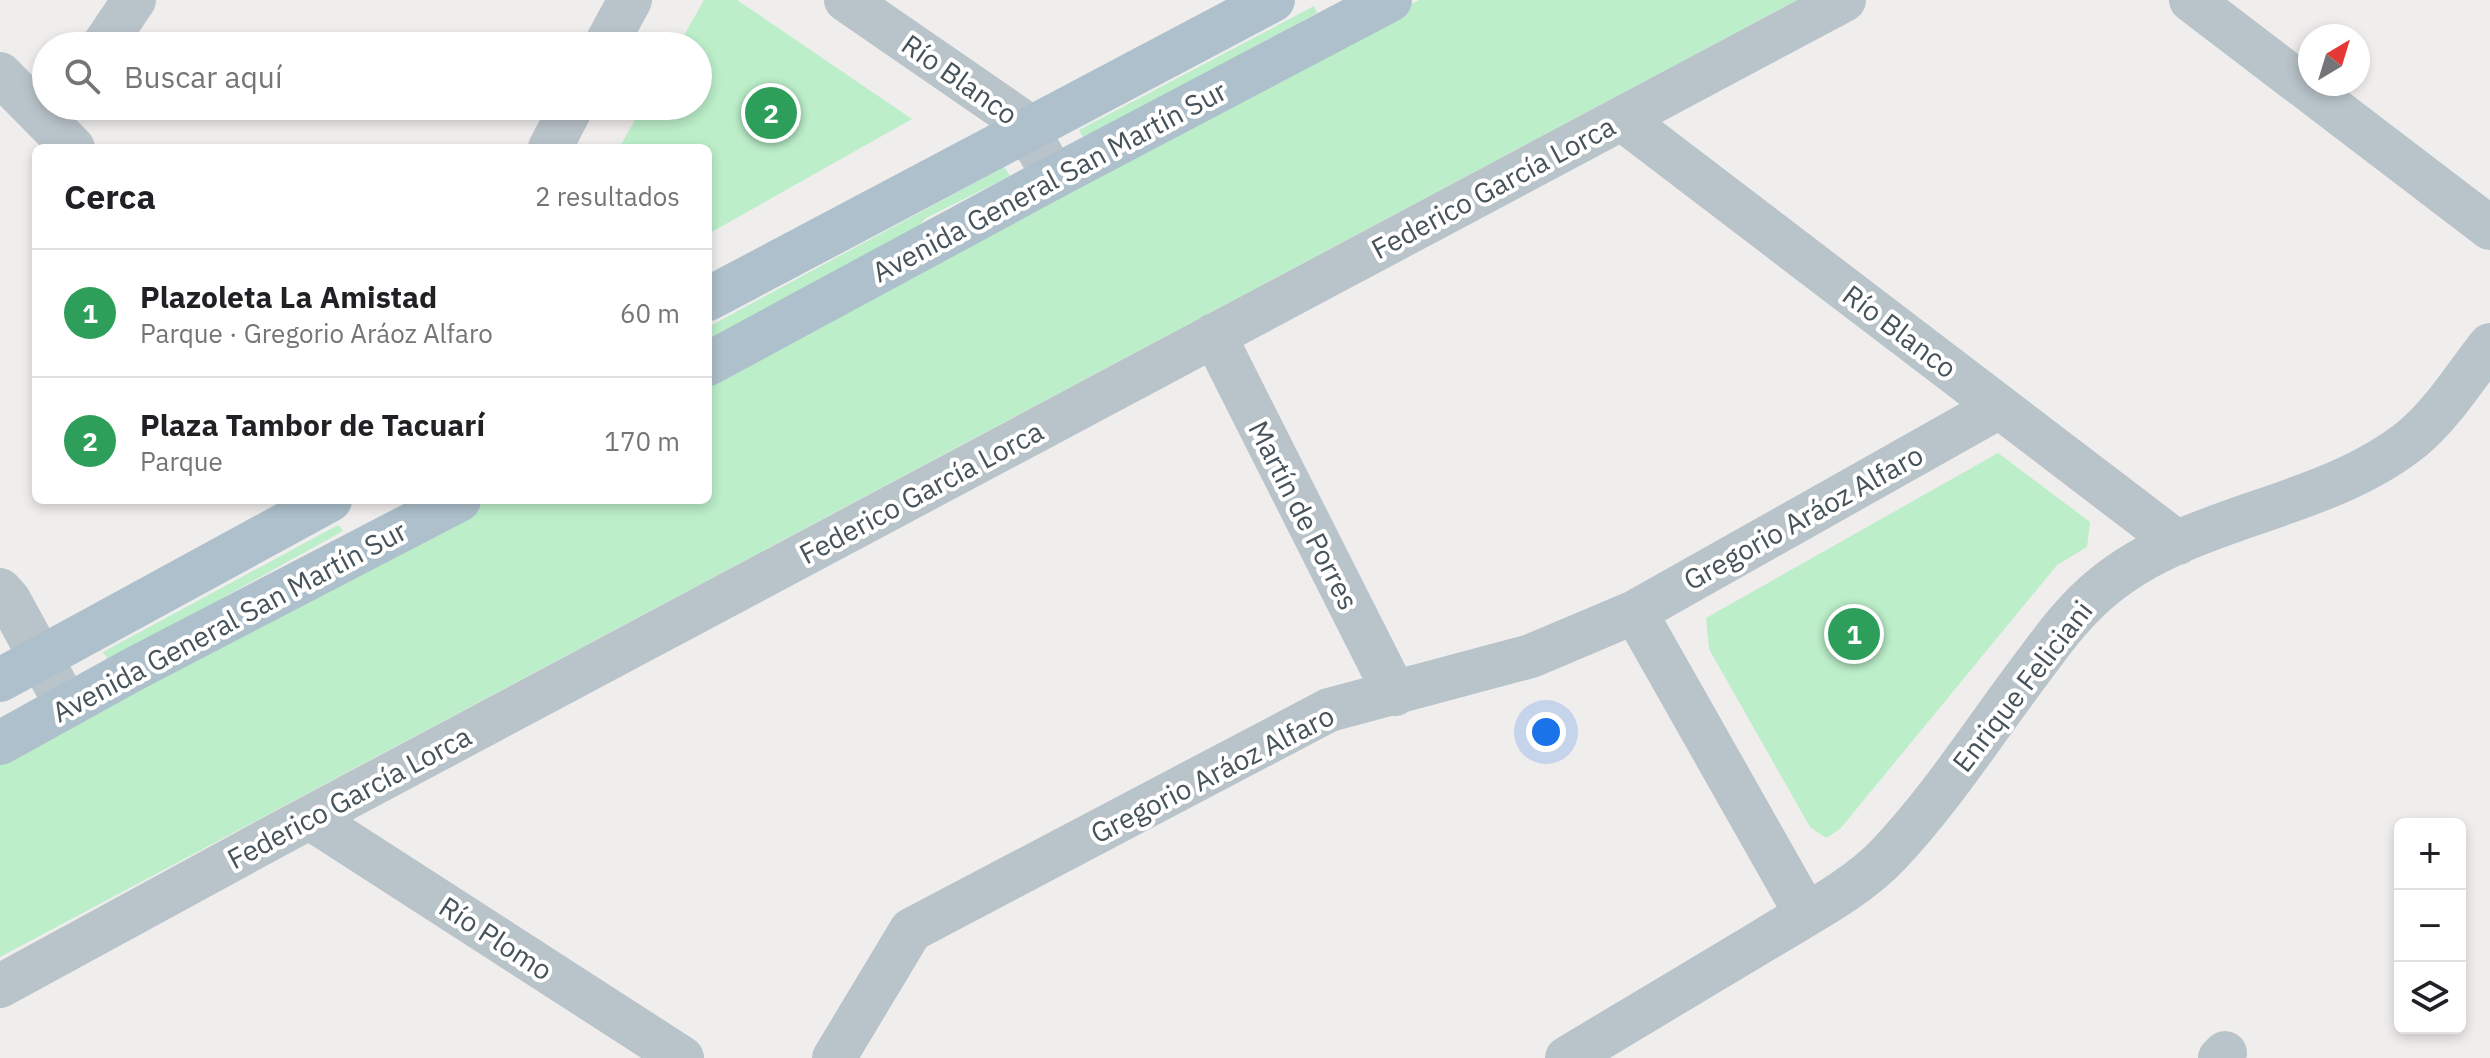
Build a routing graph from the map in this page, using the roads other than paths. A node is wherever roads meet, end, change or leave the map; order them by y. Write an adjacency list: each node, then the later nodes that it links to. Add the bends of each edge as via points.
1 (134, 0): 8 (street)
2 (630, 0): 9 (street)
3 (846, 0): 14 (street, Río Blanco)
4 (1273, 0): 14 (main road, Avenida General San Martín Sur)
5 (1390, 0): 16 (main road, Avenida General San Martín Sur)
6 (1844, 0): 12 (street, Federico García Lorca)
7 (2191, 0): 17 (street)
8 (112, 32)
9 (613, 32)
10 (0, 74): 11 (street)
11 (32, 101)
12 (1622, 119): 19 (street, Federico García Lorca); 22 (street, Río Blanco)
13 (565, 120): 15 (street)
14 (1028, 129): 16 (street, Río Blanco); 18 (main road, Avenida General San Martín Sur)
15 (552, 144)
16 (1054, 177): 21 (main road, Avenida General San Martín Sur)
17 (2490, 228)
18 (712, 297)
19 (1214, 335): 30 (street, Martín de Porres); 33 (street, Federico García Lorca)
20 (2490, 345): 25 (street, Enrique Feliciani, via 2430,421 2382,459)
21 (712, 362)
22 (1999, 407): 25 (street, Río Blanco); 27 (street, Gregorio Aráoz Alfaro)
23 (323, 504): 28 (main road, Avenida General San Martín Sur)
24 (415, 507): 31 (main road, Avenida General San Martín Sur)
25 (2178, 543): 34 (street, Enrique Feliciani, via 2140,560 2070,618 1906,835 1886,857)
26 (0, 590): 28 (street)
27 (1635, 612): 30 (street, Gregorio Aráoz Alfaro, via 1531,656); 34 (street)
28 (41, 658): 29 (main road, Avenida General San Martín Sur); 31 (street)
29 (0, 680)
30 (1395, 694): 37 (street, Gregorio Aráoz Alfaro, via 1329,710 911,930)
31 (67, 706): 32 (main road, Avenida General San Martín Sur)
32 (0, 743)
33 (310, 818): 35 (street, Federico García Lorca); 36 (street, Río Plomo)
34 (1806, 914): 38 (street, Enrique Feliciani)
35 (0, 986)
36 (682, 1058)
37 (834, 1058)
38 (1567, 1058)

